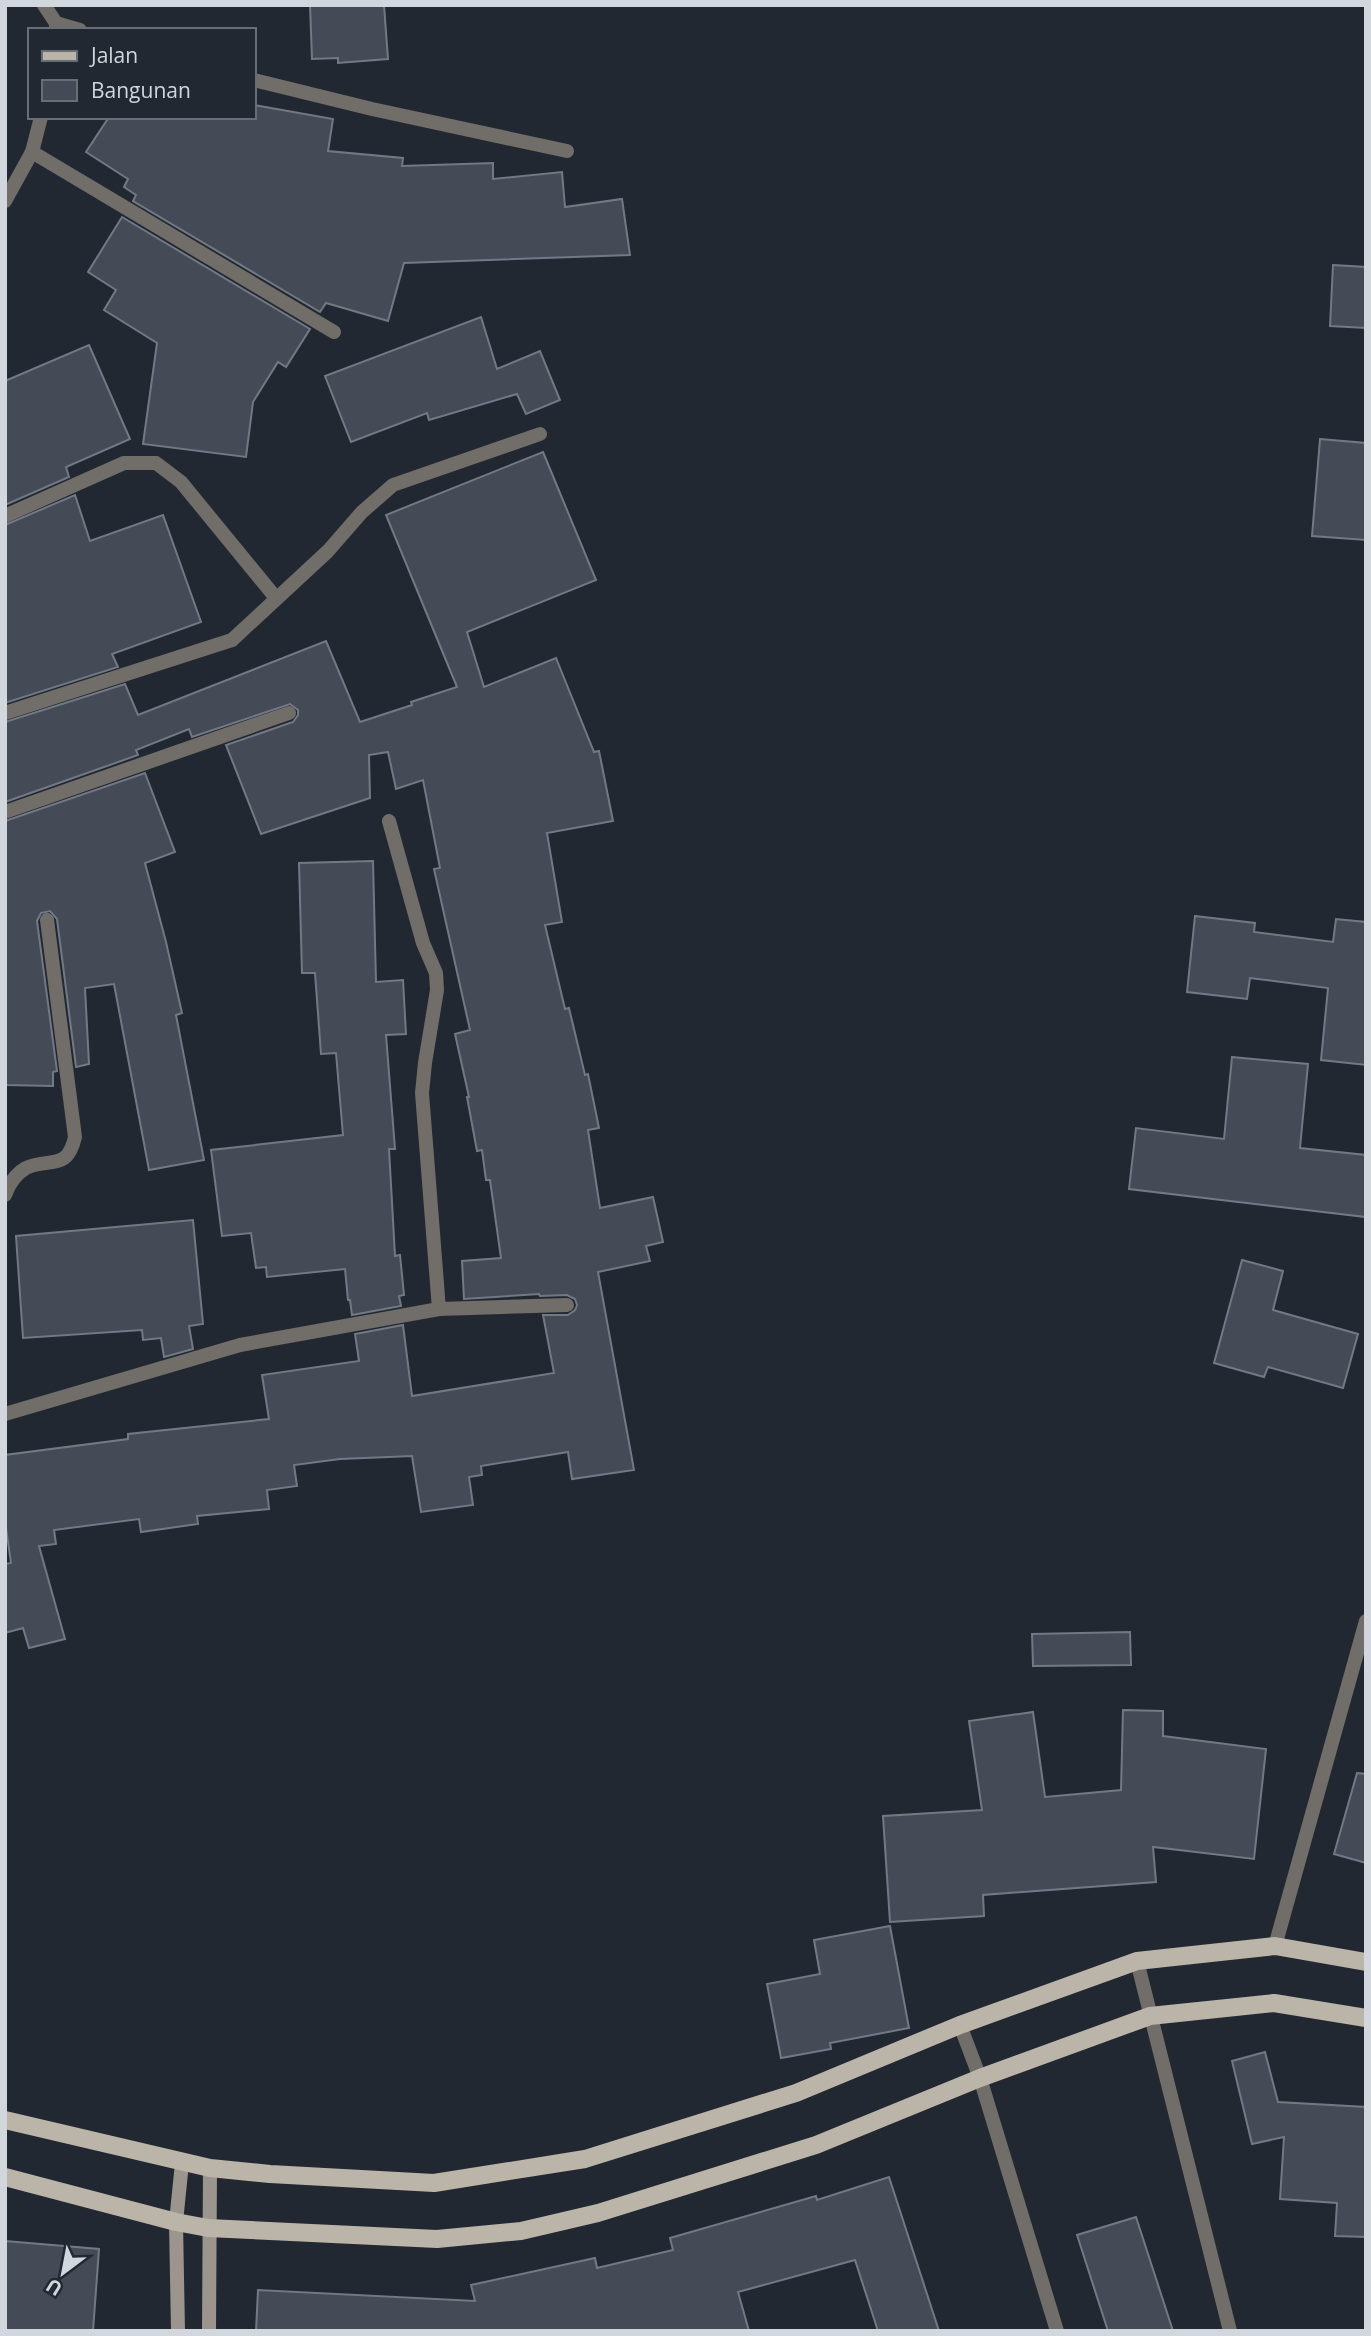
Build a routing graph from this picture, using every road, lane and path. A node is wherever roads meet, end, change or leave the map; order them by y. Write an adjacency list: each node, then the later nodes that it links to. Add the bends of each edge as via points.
1 (44, 5): 2 (street)
2 (56, 26)
3 (256, 80): 5 (street)
4 (40, 119): 6 (street)
5 (567, 151)
6 (32, 152): 7 (street); 8 (street)
7 (5, 201)
8 (334, 332)
9 (540, 434): 11 (street, via 393,485)
10 (5, 516): 11 (street, via 124,463 156,463 181,482)
11 (276, 598): 12 (street, via 232,640)
12 (5, 713)
13 (289, 713): 14 (street)
14 (5, 812)
15 (389, 821): 19 (street, via 437,981 422,1093)
16 (47, 920): 17 (street, via 75,1138 72,1151 61,1161 26,1168 10,1182)
17 (5, 1195)
18 (567, 1305): 19 (street)
19 (439, 1309): 20 (street, via 240,1345)
20 (5, 1414)
21 (1366, 1621): 22 (street)
22 (1275, 1947): 23 (main road); 24 (main road)
23 (1137, 1961): 25 (street); 27 (main road)
24 (1366, 1962)
25 (1150, 2016): 26 (main road, via 1274,2003); 28 (main road); 38 (street)
26 (1366, 2018)
27 (960, 2025): 28 (street); 31 (main road, via 796,2093 585,2159 434,2183)
28 (980, 2078): 34 (main road, via 816,2145 598,2213 521,2231 437,2239); 37 (street)
29 (5, 2120): 30 (main road)
30 (182, 2163): 31 (main road); 33 (main road)
31 (210, 2168): 34 (main road)
32 (5, 2177): 33 (main road)
33 (176, 2222): 34 (main road); 35 (main road)
34 (208, 2228): 36 (main road)
35 (177, 2331)
36 (209, 2331)
37 (1057, 2331)
38 (1230, 2331)

